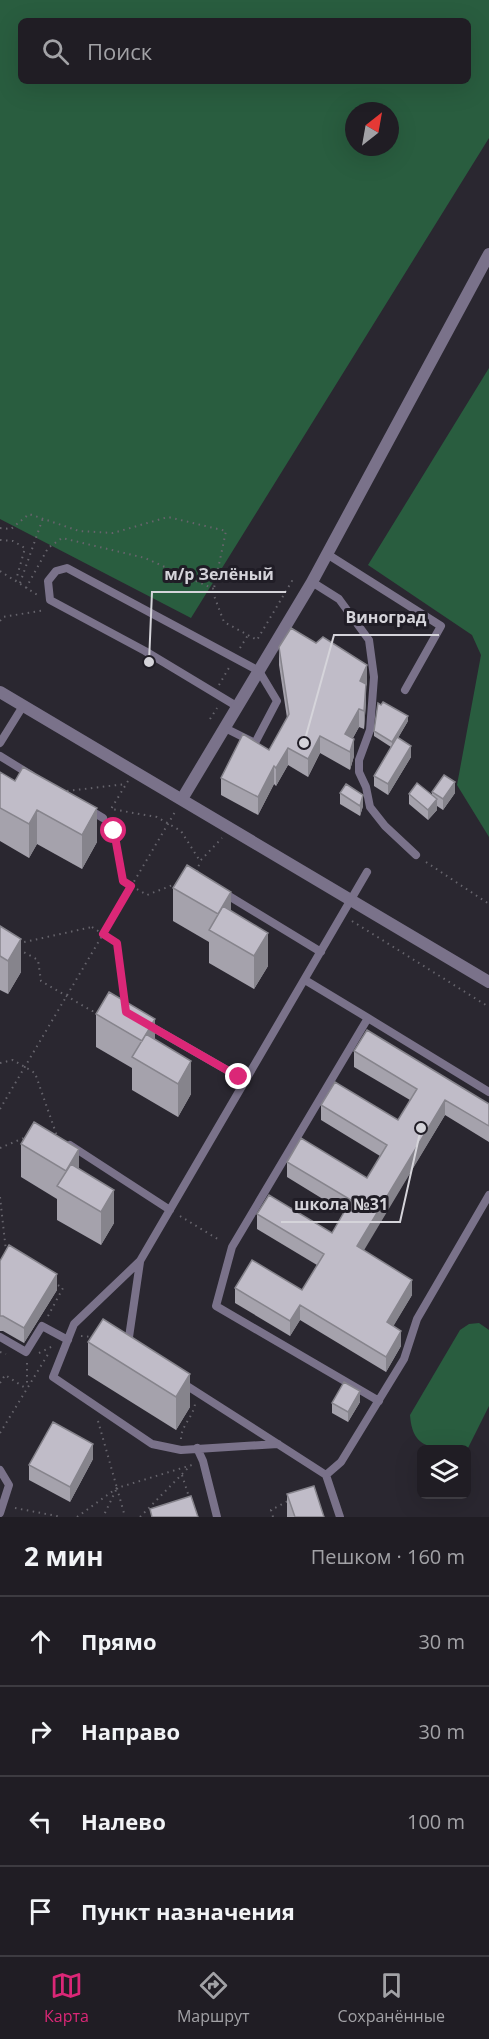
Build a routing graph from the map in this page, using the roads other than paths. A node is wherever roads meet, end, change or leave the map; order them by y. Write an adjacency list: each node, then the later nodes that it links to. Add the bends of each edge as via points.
1 (489, 254): 2 (street)
2 (327, 554): 3 (street); 5 (lane, via 441,626)
3 (312, 582): 4 (street); 16 (lane, via 339,599 369,640 373,687 370,730 359,760 359,772 370,807)
4 (259, 671): 8 (street); 8 (lane, via 67,568 56,571 48,581 50,600); 9 (lane, via 277,702 255,743)
5 (405, 690)
6 (0, 692): 7 (street)
7 (22, 706): 10 (lane); 14 (street)
8 (238, 707): 9 (street)
9 (225, 728): 14 (street)
10 (0, 744)
11 (0, 756): 12 (lane)
12 (40, 780)
13 (60, 792): 15 (lane)
14 (182, 799): 19 (street)
15 (103, 818)
16 (416, 855)
17 (367, 872): 19 (lane)
18 (216, 889): 20 (lane)
19 (350, 902): 20 (lane); 22 (street)
20 (321, 952): 21 (lane)
21 (304, 980): 24 (lane); 25 (lane)
22 (489, 982)
23 (136, 1018): 25 (lane)
24 (368, 1018): 26 (lane); 35 (lane, via 231,1247 216,1306)
25 (246, 1081): 29 (lane)
26 (489, 1092)
27 (57, 1137): 29 (lane)
28 (489, 1195): 35 (lane, via 417,1319 404,1359)
29 (170, 1210): 30 (lane)
30 (140, 1261): 32 (lane, via 74,1324); 33 (lane, via 127,1347)
31 (0, 1337): 32 (lane, via 26,1352 42,1326)
32 (68, 1340): 37 (lane, via 53,1377 152,1444 181,1450)
33 (133, 1351)
34 (177, 1379): 36 (lane)
35 (379, 1401): 39 (lane, via 341,1462)
36 (278, 1444): 37 (lane); 39 (lane)
37 (197, 1448): 41 (lane)
38 (0, 1470): 40 (lane, via 9,1485)
39 (326, 1474): 42 (lane)
40 (1, 1509)
41 (217, 1517)
42 (340, 1517)

